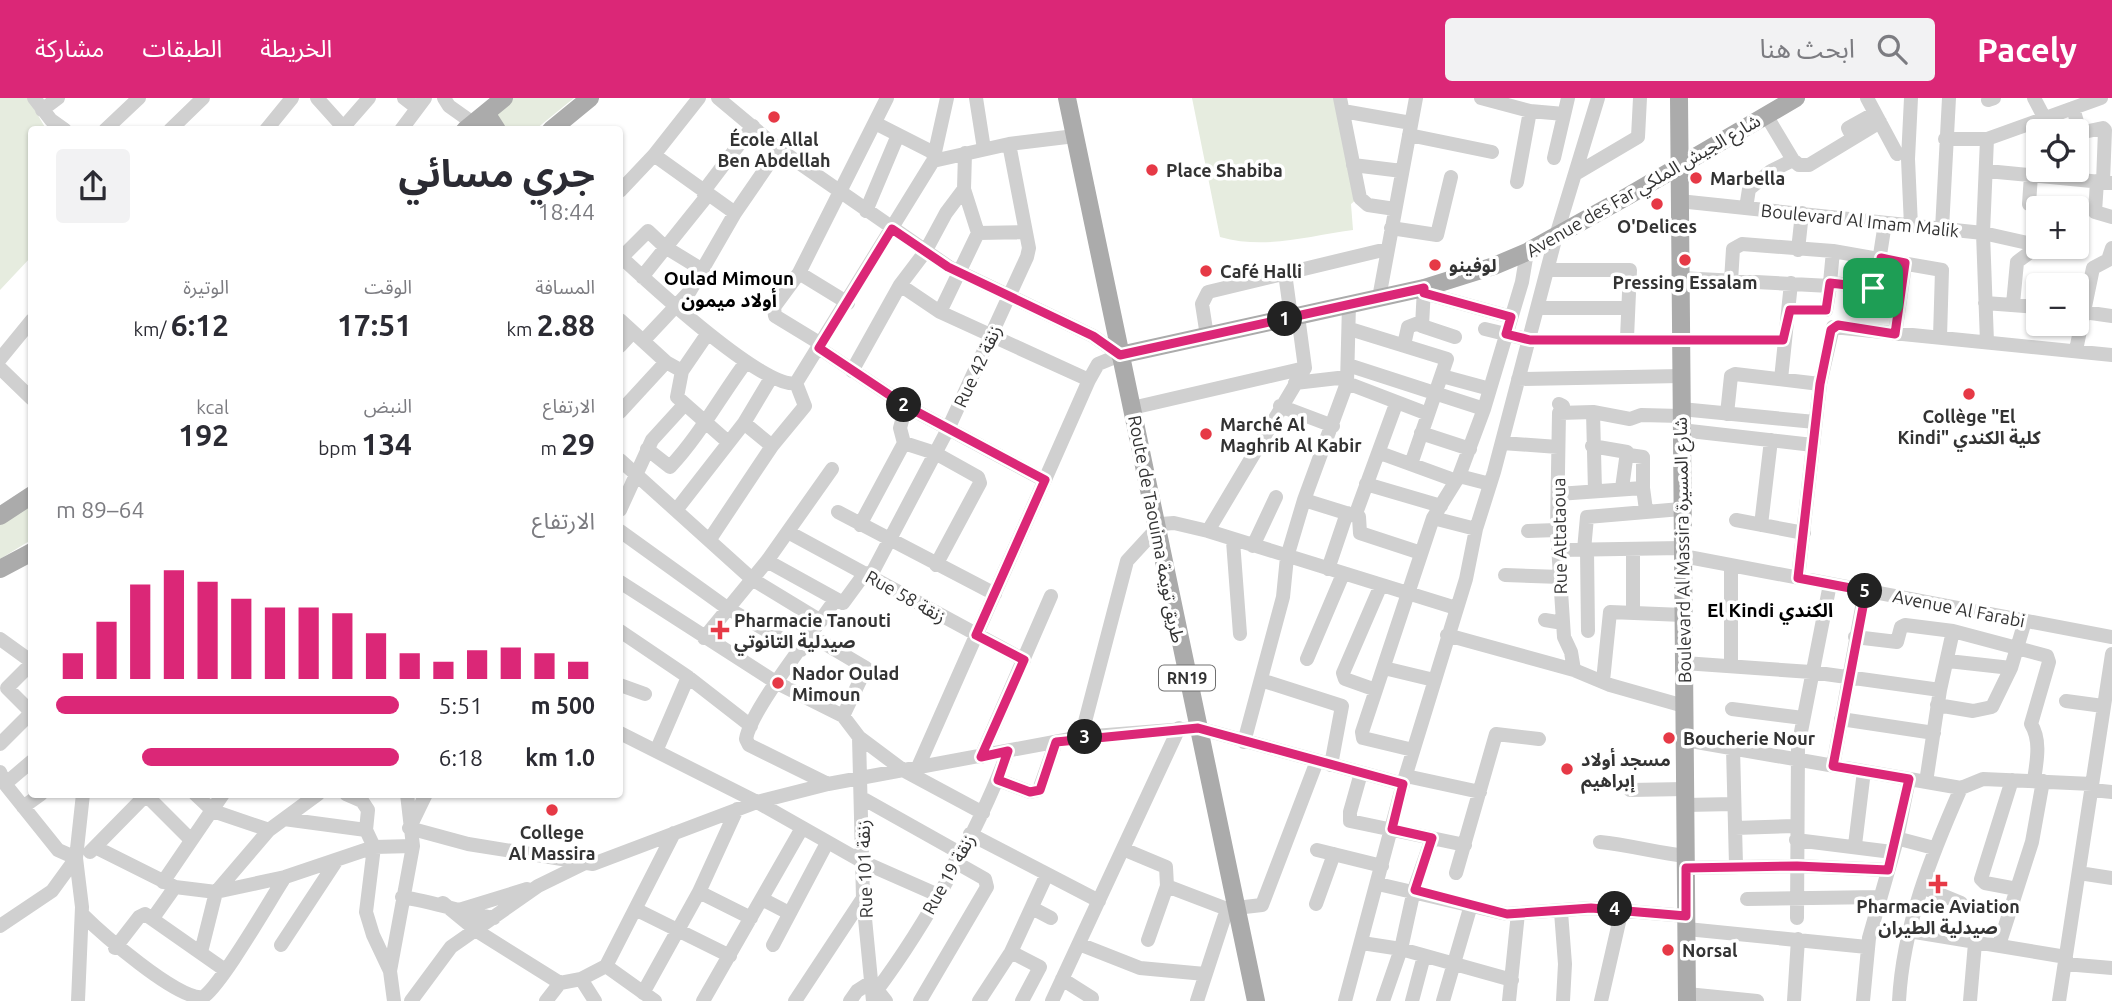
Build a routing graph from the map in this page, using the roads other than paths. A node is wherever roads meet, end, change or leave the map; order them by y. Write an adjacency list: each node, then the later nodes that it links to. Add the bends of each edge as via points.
1 (58, 98): 31 (street)
2 (139, 98): 29 (street)
3 (203, 98): 44 (street)
4 (292, 98): 45 (street)
5 (369, 98): 47 (street)
6 (404, 98): 30 (street)
7 (444, 98): 40 (street)
8 (504, 98): 40 (main road)
9 (590, 98): 49 (main road)
10 (699, 98): 64 (street)
11 (718, 98): 50 (street)
12 (887, 98): 41 (street)
13 (947, 98): 65 (street)
14 (976, 98): 60 (street)
15 (1066, 98): 55 (main road, Route de Taouima طريق تويمة / RN19)
16 (1416, 98): 52 (street)
17 (1481, 98): 34 (street)
18 (1568, 98): 35 (street)
19 (1598, 98): 72 (street)
20 (1640, 98): 72 (street, via 1638,137)
21 (1679, 98): 69 (main road, Boulevard Al Massira شارع المسيرة)
22 (1796, 98): 36 (main road, Avenue des Far شارع الجيش الملكي)
23 (1867, 98): 37 (street)
24 (1911, 98): 89 (street)
25 (1948, 98): 56 (street)
26 (2034, 98): 38 (street)
27 (2101, 98): 33 (street)
28 (319, 99): 46 (street)
29 (123, 103): 43 (street)
30 (421, 103): 48 (street)
31 (38, 104): 42 (street)
32 (1341, 105): 52 (street); 68 (street)
33 (2073, 108): 38 (street); 39 (street)
34 (1530, 111): 35 (street); 75 (street)
35 (1564, 114): 66 (street)
36 (1766, 115): 67 (street); 69 (main road, Avenue des Far شارع الجيش الملكي)
37 (1877, 117): 63 (street); 67 (street, via 1848,128 1853,138 1809,165 1799,166)
38 (2045, 119)
39 (2076, 119)
40 (475, 122)
41 (875, 122): 54 (street); 79 (street)
42 (61, 126)
43 (108, 126)
44 (174, 126)
45 (269, 126)
46 (340, 126)
47 (344, 126)
48 (404, 126)
49 (556, 126)
50 (753, 126): 59 (street); 80 (street)
51 (2026, 126): 57 (street)
52 (1410, 129): 61 (street); 70 (street)
53 (2089, 131): 76 (street, via 2102,128 2106,135)
54 (898, 135): 65 (street); 84 (street)
55 (1075, 136): 58 (street); 162 (main road, Route de Taouima طريق تويمة / RN19)
56 (1945, 139): 57 (street); 92 (street)
57 (1987, 139): 71 (street)
58 (1009, 144): 60 (street); 93 (street, Rue 42 زنقة)
59 (779, 149): 79 (street); 85 (street)
60 (984, 149): 62 (street)
61 (1492, 152)
62 (965, 153): 65 (street); 78 (street)
63 (1897, 154)
64 (654, 155): 77 (street); 80 (street)
65 (934, 157): 91 (street)
66 (1554, 158)
67 (1793, 160): 82 (street, via 1752,184)
68 (1353, 165): 70 (street); 83 (street, via 1365,204)
69 (1678, 166): 81 (main road, Boulevard Al Massira شارع المسيرة); 96 (main road, Avenue des Far شارع الجيش الملكي)
70 (1402, 171): 83 (street)
71 (1987, 171): 73 (street); 95 (street)
72 (1577, 173): 96 (street)
73 (2026, 175)
74 (1451, 177): 90 (street, via 1435,236)
75 (1517, 182)
76 (2104, 182): 87 (street, via 2095,212)
77 (623, 188)
78 (964, 189): 94 (street); 103 (street)
79 (841, 193): 84 (street); 113 (street)
80 (705, 194): 85 (street); 98 (street)
81 (1679, 201): 82 (street, Boulevard Al Imam Malik); 116 (main road, Boulevard Al Massira شارع المسيرة)
82 (1746, 208): 86 (street, Boulevard Al Imam Malik)
83 (1395, 209): 90 (street)
84 (866, 211): 91 (street)
85 (735, 213): 110 (street)
86 (1802, 213): 88 (street, Boulevard Al Imam Malik); 101 (street)
87 (2112, 217)
88 (1885, 223): 89 (street, Boulevard Al Imam Malik); 107 (street)
89 (1911, 226): 92 (street, Boulevard Al Imam Malik)
90 (1391, 228): 100 (street)
91 (892, 229): 103 (street); 125 (street)
92 (1942, 229): 95 (street, Boulevard Al Imam Malik)
93 (1026, 232): 94 (street); 123 (street, Rue 42 زنقة, via 1027,257)
94 (978, 233): 112 (street)
95 (1983, 233): 97 (street, Boulevard Al Imam Malik); 126 (street)
96 (1556, 236): 104 (main road, Avenue des Far شارع الجيش الملكي); 111 (street)
97 (2026, 241)
98 (665, 247): 105 (street, via 648,231); 110 (street); 115 (street)
99 (2112, 248): 117 (street, via 2107,262 2093,266)
100 (1387, 249): 114 (street); 124 (street)
101 (1798, 250): 102 (street); 118 (street, via 1737,245)
102 (1833, 251): 107 (street); 121 (street)
103 (925, 252): 112 (street); 120 (street)
104 (1527, 252): 122 (main road, Avenue des Far شارع الجيش الملكي); 138 (street)
105 (623, 255)
106 (2026, 255): 127 (street, via 2017,262)
107 (1881, 258): 109 (street); 121 (street, via 1875,287)
108 (623, 261): 115 (street)
109 (1905, 265): 146 (street); 152 (street, via 1942,270)
110 (701, 269): 129 (street, via 690,291)
111 (1549, 270): 131 (street); 132 (street, via 1630,270)
112 (957, 272): 123 (street); 134 (street)
113 (799, 273): 125 (street); 160 (street, via 775,303 774,313)
114 (1285, 273): 136 (street); 148 (street, via 1205,294)
115 (642, 277): 129 (street)
116 (1679, 278): 118 (street); 154 (main road, Boulevard Al Massira شارع المسيرة)
117 (2089, 280)
118 (1731, 281): 119 (street)
119 (1791, 283): 121 (street); 133 (street)
120 (900, 285): 134 (street); 170 (street)
121 (1830, 285): 133 (street, via 1826,310)
122 (1424, 290): 124 (main road, Avenue des Far شارع الجيش الملكي); 138 (street); 139 (street)
123 (1009, 297): 147 (street, Rue 42 زنقة); 162 (street, via 1093,336)
124 (1379, 298): 128 (main road, Avenue des Far شارع الجيش الملكي)
125 (848, 303): 160 (street)
126 (1985, 303): 127 (street); 157 (street)
127 (2012, 303): 130 (street)
128 (1349, 304): 136 (main road, Avenue des Far شارع الجيش الملكي); 142 (street)
129 (674, 305): 144 (street); 150 (street)
130 (2026, 305)
131 (1538, 308): 132 (street); 155 (street)
132 (1628, 308): 153 (street)
133 (1790, 310): 156 (street)
134 (940, 312): 147 (street)
135 (2089, 313): 137 (street)
136 (1295, 316): 148 (main road, Avenue des Far شارع الجيش الملكي); 168 (street)
137 (2112, 316)
138 (1511, 317): 145 (street)
139 (1421, 322): 151 (street, via 1425,328); 159 (street, via 1408,327)
140 (623, 323): 150 (street)
141 (28, 325): 164 (street)
142 (1350, 329): 159 (street); 171 (street)
143 (1485, 329): 145 (street)
144 (708, 333): 166 (street); 169 (street)
145 (1506, 334): 155 (street); 183 (street)
146 (1895, 334): 152 (street); 180 (street, via 1833,327)
147 (991, 335): 177 (street); 200 (street, Rue 42 زنقة)
148 (1207, 336): 162 (main road, Avenue des Far شارع الجيش الملكي)
149 (2078, 336): 161 (street)
150 (638, 337): 158 (street); 165 (street)
151 (1455, 337)
152 (1940, 337): 157 (street)
153 (1627, 338): 154 (street); 155 (street)
154 (1680, 338): 156 (street); 173 (main road, Boulevard Al Massira شارع المسيرة)
155 (1530, 340): 175 (street)
156 (1783, 340): 176 (street)
157 (1987, 342): 161 (street)
158 (623, 344)
159 (1404, 345): 172 (street, via 1447,359)
160 (820, 346): 170 (street); 178 (street)
161 (2076, 351): 163 (street)
162 (1120, 355): 177 (street, via 1098,364); 189 (main road, Route de Taouima طريق تويمة / RN19)
163 (2112, 355)
164 (0, 359)
165 (666, 362): 169 (street); 190 (street)
166 (746, 362): 174 (street); 196 (street)
167 (0, 368): 181 (street)
168 (1305, 368): 179 (street); 189 (street)
169 (682, 371): 185 (street, via 677,397)
170 (852, 371): 186 (street)
171 (1348, 375): 179 (street); 182 (street); 184 (street); 199 (street)
172 (1442, 376): 182 (street); 183 (street)
173 (1681, 376): 175 (street); 195 (main road, Boulevard Al Massira شارع المسيرة)
174 (771, 378): 178 (street); 198 (street)
175 (1518, 379): 188 (street)
176 (1781, 379): 180 (street); 193 (street, via 1731,376)
177 (1089, 380): 222 (street)
178 (796, 383): 209 (street, via 805,406)
179 (1295, 383): 187 (street)
180 (1820, 384): 197 (street)
181 (28, 389)
182 (1434, 395): 183 (street); 192 (street)
183 (1487, 399): 188 (street); 213 (street)
184 (1396, 404): 192 (street); 215 (street)
185 (683, 406): 196 (street); 212 (street)
186 (906, 406): 200 (street); 206 (street, via 900,428)
187 (1280, 406): 199 (street); 245 (street)
188 (1512, 406): 207 (street)
189 (1132, 408): 242 (main road, Route de Taouima طريق تويمة / RN19)
190 (623, 409)
191 (1593, 412): 195 (street, via 1629,419 1641,415); 210 (street); 211 (street, Rue Attataoua, via 1559,409)
192 (1428, 414): 201 (street)
193 (1725, 414): 194 (street); 195 (street); 202 (street)
194 (1756, 417): 197 (street); 203 (street)
195 (1681, 418): 202 (street); 234 (main road, Boulevard Al Massira شارع المسيرة)
196 (705, 421): 205 (street); 212 (street, via 699,436 670,467)
197 (1815, 422): 208 (street)
198 (744, 423): 205 (street); 209 (street)
199 (1333, 426): 230 (street)
200 (948, 429): 214 (street, Rue 42 زنقة); 222 (street)
201 (1421, 433): 213 (street); 218 (street)
202 (1720, 435): 203 (street)
203 (1754, 438): 204 (street)
204 (1771, 440): 208 (street); 240 (street)
205 (728, 442): 233 (street)
206 (904, 443): 214 (street); 241 (street)
207 (1502, 443): 211 (street); 224 (street)
208 (1813, 445): 249 (street)
209 (772, 446): 251 (street)
210 (1592, 446): 216 (street); 226 (street)
211 (1558, 447): 227 (street, Rue Attataoua)
212 (648, 449): 220 (street)
213 (1470, 449): 221 (street)
214 (935, 453): 250 (street, Rue 42 زنقة); 262 (street, via 978,477 981,486)
215 (1380, 453): 218 (street); 223 (street)
216 (1629, 455): 225 (street); 231 (street, via 1643,457)
217 (623, 463): 220 (street)
218 (1411, 464): 221 (street)
219 (832, 469): 247 (street)
220 (635, 473): 232 (street); 233 (street)
221 (1457, 478): 224 (street); 236 (street)
222 (1045, 480): 277 (street)
223 (1366, 484): 236 (street); 238 (street)
224 (1490, 484): 243 (street)
225 (1622, 488): 226 (street); 231 (street)
226 (1595, 491): 227 (street)
227 (1558, 494): 244 (street, Rue Attataoua)
228 (1276, 497): 253 (street)
229 (28, 498): 237 (main road)
230 (1304, 500): 238 (street); 260 (street)
231 (1644, 500): 234 (street); 256 (street, via 1585,518)
232 (623, 503)
233 (677, 509): 251 (street)
234 (1681, 509): 257 (main road, Boulevard Al Massira شارع المسيرة)
235 (838, 512): 241 (street)
236 (1437, 512): 243 (street); 259 (street)
237 (0, 516)
238 (1354, 518): 259 (street, via 1360,533); 265 (street)
239 (1736, 520): 240 (street)
240 (1760, 524): 249 (street)
241 (860, 525): 250 (street)
242 (1157, 527): 245 (street, via 1167,522); 337 (main road, Route de Taouima طريق تويمة / RN19); 341 (street, via 1127,561)
243 (1476, 529): 281 (street, via 1470,567)
244 (1557, 530): 246 (street); 255 (street, Rue Attataoua)
245 (1208, 531): 252 (street)
246 (1528, 531)
247 (788, 532): 261 (street); 266 (street, Rue 58 زنقة)
248 (623, 533): 280 (street)
249 (1804, 533): 270 (street)
250 (890, 538): 262 (street); 266 (street, Rue 42 زنقة)
251 (710, 539): 271 (street)
252 (1233, 541): 253 (street); 292 (street)
253 (1253, 547): 260 (street)
254 (1633, 549): 256 (street, Avenue Al Farabi); 257 (street, Avenue Al Farabi); 282 (street)
255 (1559, 550): 256 (street, Avenue Al Farabi); 269 (street, Rue Attataoua)
256 (1586, 550): 289 (street)
257 (1683, 552): 263 (street, Avenue Al Farabi); 283 (main road, Boulevard Al Massira شارع المسيرة)
258 (28, 554): 264 (main road)
259 (1421, 554): 276 (street)
260 (1287, 558): 265 (street); 317 (street, via 1283,597)
261 (767, 561): 271 (street); 279 (street)
262 (936, 565): 277 (street)
263 (1731, 565): 270 (street, Avenue Al Farabi); 309 (street)
264 (0, 569)
265 (1328, 569): 267 (street)
266 (868, 574): 279 (street, Rue 42 زنقة, via 845,603); 293 (street, Rue 58 زنقة)
267 (1343, 574): 273 (street); 304 (street)
268 (1505, 575): 269 (street)
269 (1561, 577): 287 (street, Rue Attataoua)
270 (1798, 578): 272 (street, Avenue Al Farabi)
271 (752, 579): 280 (street); 285 (street)
272 (1830, 584): 275 (street, Avenue Al Farabi); 314 (street)
273 (1381, 585): 276 (street); 322 (street, via 1343,673 1345,679)
274 (623, 588): 297 (street)
275 (1866, 591): 286 (street, Avenue Al Farabi); 295 (street)
276 (1406, 593): 281 (street); 311 (street, via 1403,616)
277 (995, 594): 293 (street)
278 (1051, 596): 306 (street)
279 (835, 600): 285 (street)
280 (727, 608): 297 (street); 302 (street)
281 (1456, 608): 294 (street)
282 (1625, 612): 283 (street); 288 (street, via 1609,614)
283 (1683, 615): 308 (main road, Boulevard Al Massira شارع المسيرة)
284 (1545, 620): 287 (street)
285 (821, 621): 302 (street)
286 (2025, 621): 296 (street, Avenue Al Farabi); 301 (street)
287 (1563, 623): 299 (street, Rue Attataoua)
288 (1607, 630): 289 (street); 319 (street)
289 (1588, 631): 299 (street)
290 (1953, 631): 295 (street, via 1903,625 1897,642); 301 (street); 307 (street)
291 (623, 633): 315 (street)
292 (1240, 634)
293 (976, 635): 306 (street, Rue 58 زنقة); 356 (street)
294 (1447, 635): 313 (street); 318 (street)
295 (1855, 637): 316 (street)
296 (2112, 637)
297 (704, 638): 320 (street)
298 (0, 639): 305 (street)
299 (1564, 639): 313 (street, Rue Attataoua)
300 (822, 642): 332 (street, via 866,668)
301 (2018, 646): 312 (street); 366 (street, via 2049,659 2031,724 2037,731)
302 (801, 650): 320 (street)
303 (2112, 656): 326 (street)
304 (1307, 659)
305 (28, 660)
306 (1024, 660): 351 (street)
307 (1948, 661): 312 (street); 323 (street)
308 (1684, 663): 309 (street); 328 (main road, Boulevard Al Massira شارع المسيرة)
309 (1731, 666): 314 (street)
310 (28, 667): 330 (street, via 7,688)
311 (1384, 668): 318 (street); 322 (street)
312 (2011, 668): 327 (street, via 1989,709 1955,710)
313 (1574, 670): 319 (street)
314 (1811, 672): 316 (street); 333 (street)
315 (688, 677): 335 (street); 348 (street)
316 (1849, 677): 323 (street); 334 (street)
317 (1261, 680): 345 (street); 354 (street, via 1343,707)
318 (1434, 680): 349 (street)
319 (1603, 681): 328 (street)
320 (777, 683): 332 (street); 335 (street)
321 (623, 686): 324 (street)
322 (1376, 690): 349 (street, via 1362,735)
323 (1940, 690): 327 (street)
324 (645, 694)
325 (2066, 701): 326 (street)
326 (2107, 701): 369 (street)
327 (1937, 705): 338 (street)
328 (1684, 706): 343 (main road, Boulevard Al Massira شارع المسيرة)
329 (1732, 709): 333 (street)
330 (28, 710)
331 (28, 716): 346 (street)
332 (843, 716): 340 (street)
333 (1803, 718): 352 (street)
334 (1841, 719): 338 (street); 355 (street)
335 (751, 726): 368 (street, via 746,739 749,744)
336 (1179, 728): 337 (street); 341 (street); 413 (street)
337 (1198, 728): 345 (street); 453 (main road, Route de Taouima طريق تويمة / RN19)
338 (1934, 733): 367 (street)
339 (623, 734): 348 (street)
340 (859, 737): 357 (street); 361 (street, Rue 101 زنقة)
341 (1081, 737): 344 (street)
342 (1539, 740): 372 (street, via 1496,733)
343 (1685, 740): 347 (street); 374 (main road, Boulevard Al Massira شارع المسيرة)
344 (1056, 742): 350 (street); 363 (street, via 1040,790 1030,792)
345 (1244, 742): 354 (street)
346 (0, 744)
347 (1733, 748): 352 (street); 387 (street)
348 (657, 749): 386 (street)
349 (1413, 750): 364 (street)
350 (1008, 751): 351 (street); 363 (street, Rue 19 زنقة)
351 (981, 757): 356 (street)
352 (1798, 760): 355 (street); 400 (street)
353 (28, 763): 360 (street)
354 (1324, 763): 359 (street); 453 (street, via 1262,905)
355 (1833, 766): 358 (street)
356 (918, 767): 357 (street)
357 (903, 770): 361 (street); 391 (street)
358 (1864, 771): 362 (street); 407 (street)
359 (1361, 773): 364 (street); 396 (street, via 1350,812 1352,821)
360 (2, 778): 388 (street)
361 (861, 778): 368 (street); 385 (street, Rue 101 زنقة)
362 (1909, 779): 367 (street); 408 (street)
363 (998, 780): 391 (street, Rue 19 زنقة)
364 (1404, 780): 372 (street); 396 (street)
365 (2012, 780): 366 (street); 370 (street, via 1978,779); 436 (street, via 1981,878 1985,883)
366 (2039, 780): 369 (street); 436 (street, via 2032,842)
367 (1926, 782): 370 (street)
368 (828, 784): 386 (street)
369 (2092, 787): 373 (street); 427 (street)
370 (1961, 788): 412 (street)
371 (1630, 790): 374 (street)
372 (1480, 792): 406 (street)
373 (2112, 792)
374 (1685, 797): 387 (street); 420 (main road, Boulevard Al Massira شارع المسيرة)
375 (35, 798): 388 (street)
376 (83, 798): 416 (street)
377 (143, 798): 411 (street)
378 (149, 798): 403 (street)
379 (199, 798): 390 (street)
380 (221, 798): 390 (street)
381 (312, 798): 392 (street)
382 (353, 798): 398 (street, via 369,813)
383 (407, 798): 393 (street)
384 (424, 798): 393 (street)
385 (862, 798): 417 (street); 419 (street, Rue 101 زنقة)
386 (757, 802): 389 (street); 394 (street)
387 (1734, 804): 395 (street)
388 (23, 807): 416 (street, via 58,850)
389 (737, 809): 399 (street); 439 (street)
390 (213, 811): 397 (street); 403 (street)
391 (983, 813): 401 (street, Rue 19 زنقة)
392 (285, 819): 397 (street); 398 (street)
393 (409, 828): 409 (street); 421 (street, via 468,844)
394 (802, 828): 405 (street); 444 (street)
395 (1735, 828): 400 (street); 422 (street)
396 (1392, 829): 402 (street); 423 (street)
397 (269, 830): 438 (street)
398 (366, 830): 410 (street)
399 (674, 833): 421 (street, via 604,862); 454 (street)
400 (1796, 833): 407 (street); 424 (street)
401 (970, 834): 417 (street, Rue 19 زنقة); 428 (street)
402 (1432, 838): 406 (street); 437 (street)
403 (191, 840): 431 (street)
404 (1600, 842): 420 (street)
405 (827, 844): 419 (street); 458 (street)
406 (1465, 845): 426 (street)
407 (1855, 845): 408 (street)
408 (1894, 845): 412 (street); 425 (street)
409 (413, 846): 410 (street); 441 (street)
410 (374, 847): 418 (street); 491 (street, via 366,912)
411 (97, 848): 416 (street); 431 (street)
412 (1934, 848): 435 (street)
413 (1123, 849): 434 (street, via 1166,867); 447 (street)
414 (1317, 850): 415 (street)
415 (1334, 854): 423 (street); 450 (street)
416 (76, 858): 460 (street); 467 (street, via 52,891)
417 (958, 858): 440 (street, Rue 19 زنقة); 510 (street, via 985,879 987,887)
418 (337, 860): 429 (street); 476 (street)
419 (863, 862): 440 (street); 443 (street, Rue 101 زنقة)
420 (1686, 862): 422 (street); 466 (main road, Boulevard Al Massira شارع المسيرة)
421 (583, 864): 433 (street)
422 (1736, 865): 424 (street)
423 (1382, 866): 432 (street)
424 (1797, 866): 425 (street); 446 (street)
425 (1888, 870): 442 (street)
426 (1456, 873)
427 (2079, 873): 430 (street); 486 (street)
428 (1046, 874): 447 (street); 452 (street)
429 (285, 877): 438 (street); 490 (street)
430 (2112, 878)
431 (169, 884): 438 (street); 461 (street)
432 (1378, 884): 437 (street); 473 (street)
433 (538, 886): 456 (street); 462 (street)
434 (1167, 886): 453 (street); 472 (street)
435 (1922, 887): 449 (street); 470 (street)
436 (2017, 889): 477 (street)
437 (1415, 890): 451 (street); 481 (street)
438 (216, 892): 482 (street)
439 (699, 892): 463 (street); 468 (street)
440 (938, 895): 497 (street, Rue 19 زنقة)
441 (402, 897): 448 (street); 491 (street)
442 (1880, 897): 446 (street); 479 (street)
443 (863, 898): 497 (street, Rue 101 زنقة); 508 (street)
444 (762, 899): 458 (street); 463 (street)
445 (1747, 899): 446 (street)
446 (1798, 899): 465 (street)
447 (1099, 901): 475 (street)
448 (443, 903): 456 (street); 469 (street)
449 (1961, 903)
450 (1316, 904)
451 (1471, 905): 459 (street); 487 (street)
452 (1031, 908): 464 (street); 483 (street)
453 (1232, 908): 492 (street); 515 (main road, Route de Taouima طريق تويمة / RN19)
454 (635, 909): 468 (street); 488 (street)
455 (1622, 909): 457 (street); 466 (street); 522 (street)
456 (457, 911): 462 (street)
457 (1561, 912): 459 (street); 521 (street)
458 (789, 913): 478 (street)
459 (1518, 913): 495 (street)
460 (82, 914): 480 (street); 502 (street)
461 (153, 918): 480 (street, via 141,915); 482 (street)
462 (494, 918): 469 (street)
463 (751, 918): 484 (street)
464 (1051, 918)
465 (1797, 918)
466 (1687, 923): 471 (street); 500 (main road, Boulevard Al Massira شارع المسيرة)
467 (0, 926)
468 (679, 929): 484 (street); 499 (street)
469 (477, 931): 496 (street); 504 (street, via 451,947)
470 (1909, 931): 474 (street); 526 (street)
471 (1798, 939): 479 (street); 524 (street)
472 (1148, 940)
473 (1362, 943): 481 (street); 516 (street)
474 (1975, 943): 477 (street); 527 (street)
475 (1079, 944): 492 (street, via 1140,968); 494 (street)
476 (281, 945)
477 (1999, 945): 486 (street)
478 (774, 946)
479 (1867, 947): 525 (street)
480 (115, 948): 498 (street)
481 (1401, 949): 485 (street); 517 (street)
482 (201, 952): 490 (street)
483 (1011, 952): 511 (street); 512 (street, via 1040,967)
484 (730, 956): 507 (street)
485 (1424, 957): 487 (street); 518 (street)
486 (2066, 961): 489 (street); 528 (street)
487 (1453, 965): 495 (street); 519 (street)
488 (606, 966): 493 (street); 499 (street)
489 (2112, 968)
490 (225, 970): 498 (street, via 203,997)
491 (390, 971): 503 (street)
492 (1205, 974): 514 (street)
493 (581, 979): 496 (street); 506 (street)
494 (1062, 979): 501 (street); 513 (street)
495 (1512, 980): 520 (street)
496 (560, 983): 505 (street)
497 (877, 993): 509 (street, Rue 19 زنقة, via 857,991)
498 (176, 997)
499 (649, 997)
500 (1687, 997): 523 (street)
501 (1092, 998)
502 (78, 1001)
503 (394, 1001)
504 (411, 1001)
505 (546, 1001)
506 (595, 1001)
507 (704, 1001)
508 (795, 1001)
509 (850, 1001)
510 (919, 1001)
511 (979, 1001)
512 (1023, 1001)
513 (1052, 1001)
514 (1196, 1001)
515 (1256, 1001)
516 (1346, 1001)
517 (1383, 1001)
518 (1412, 1001)
519 (1443, 1001)
520 (1509, 1001)
521 (1563, 1001)
522 (1601, 1001)
523 (1757, 1001)
524 (1794, 1001)
525 (1863, 1001)
526 (1899, 1001)
527 (1970, 1001)
528 (2059, 1001)

